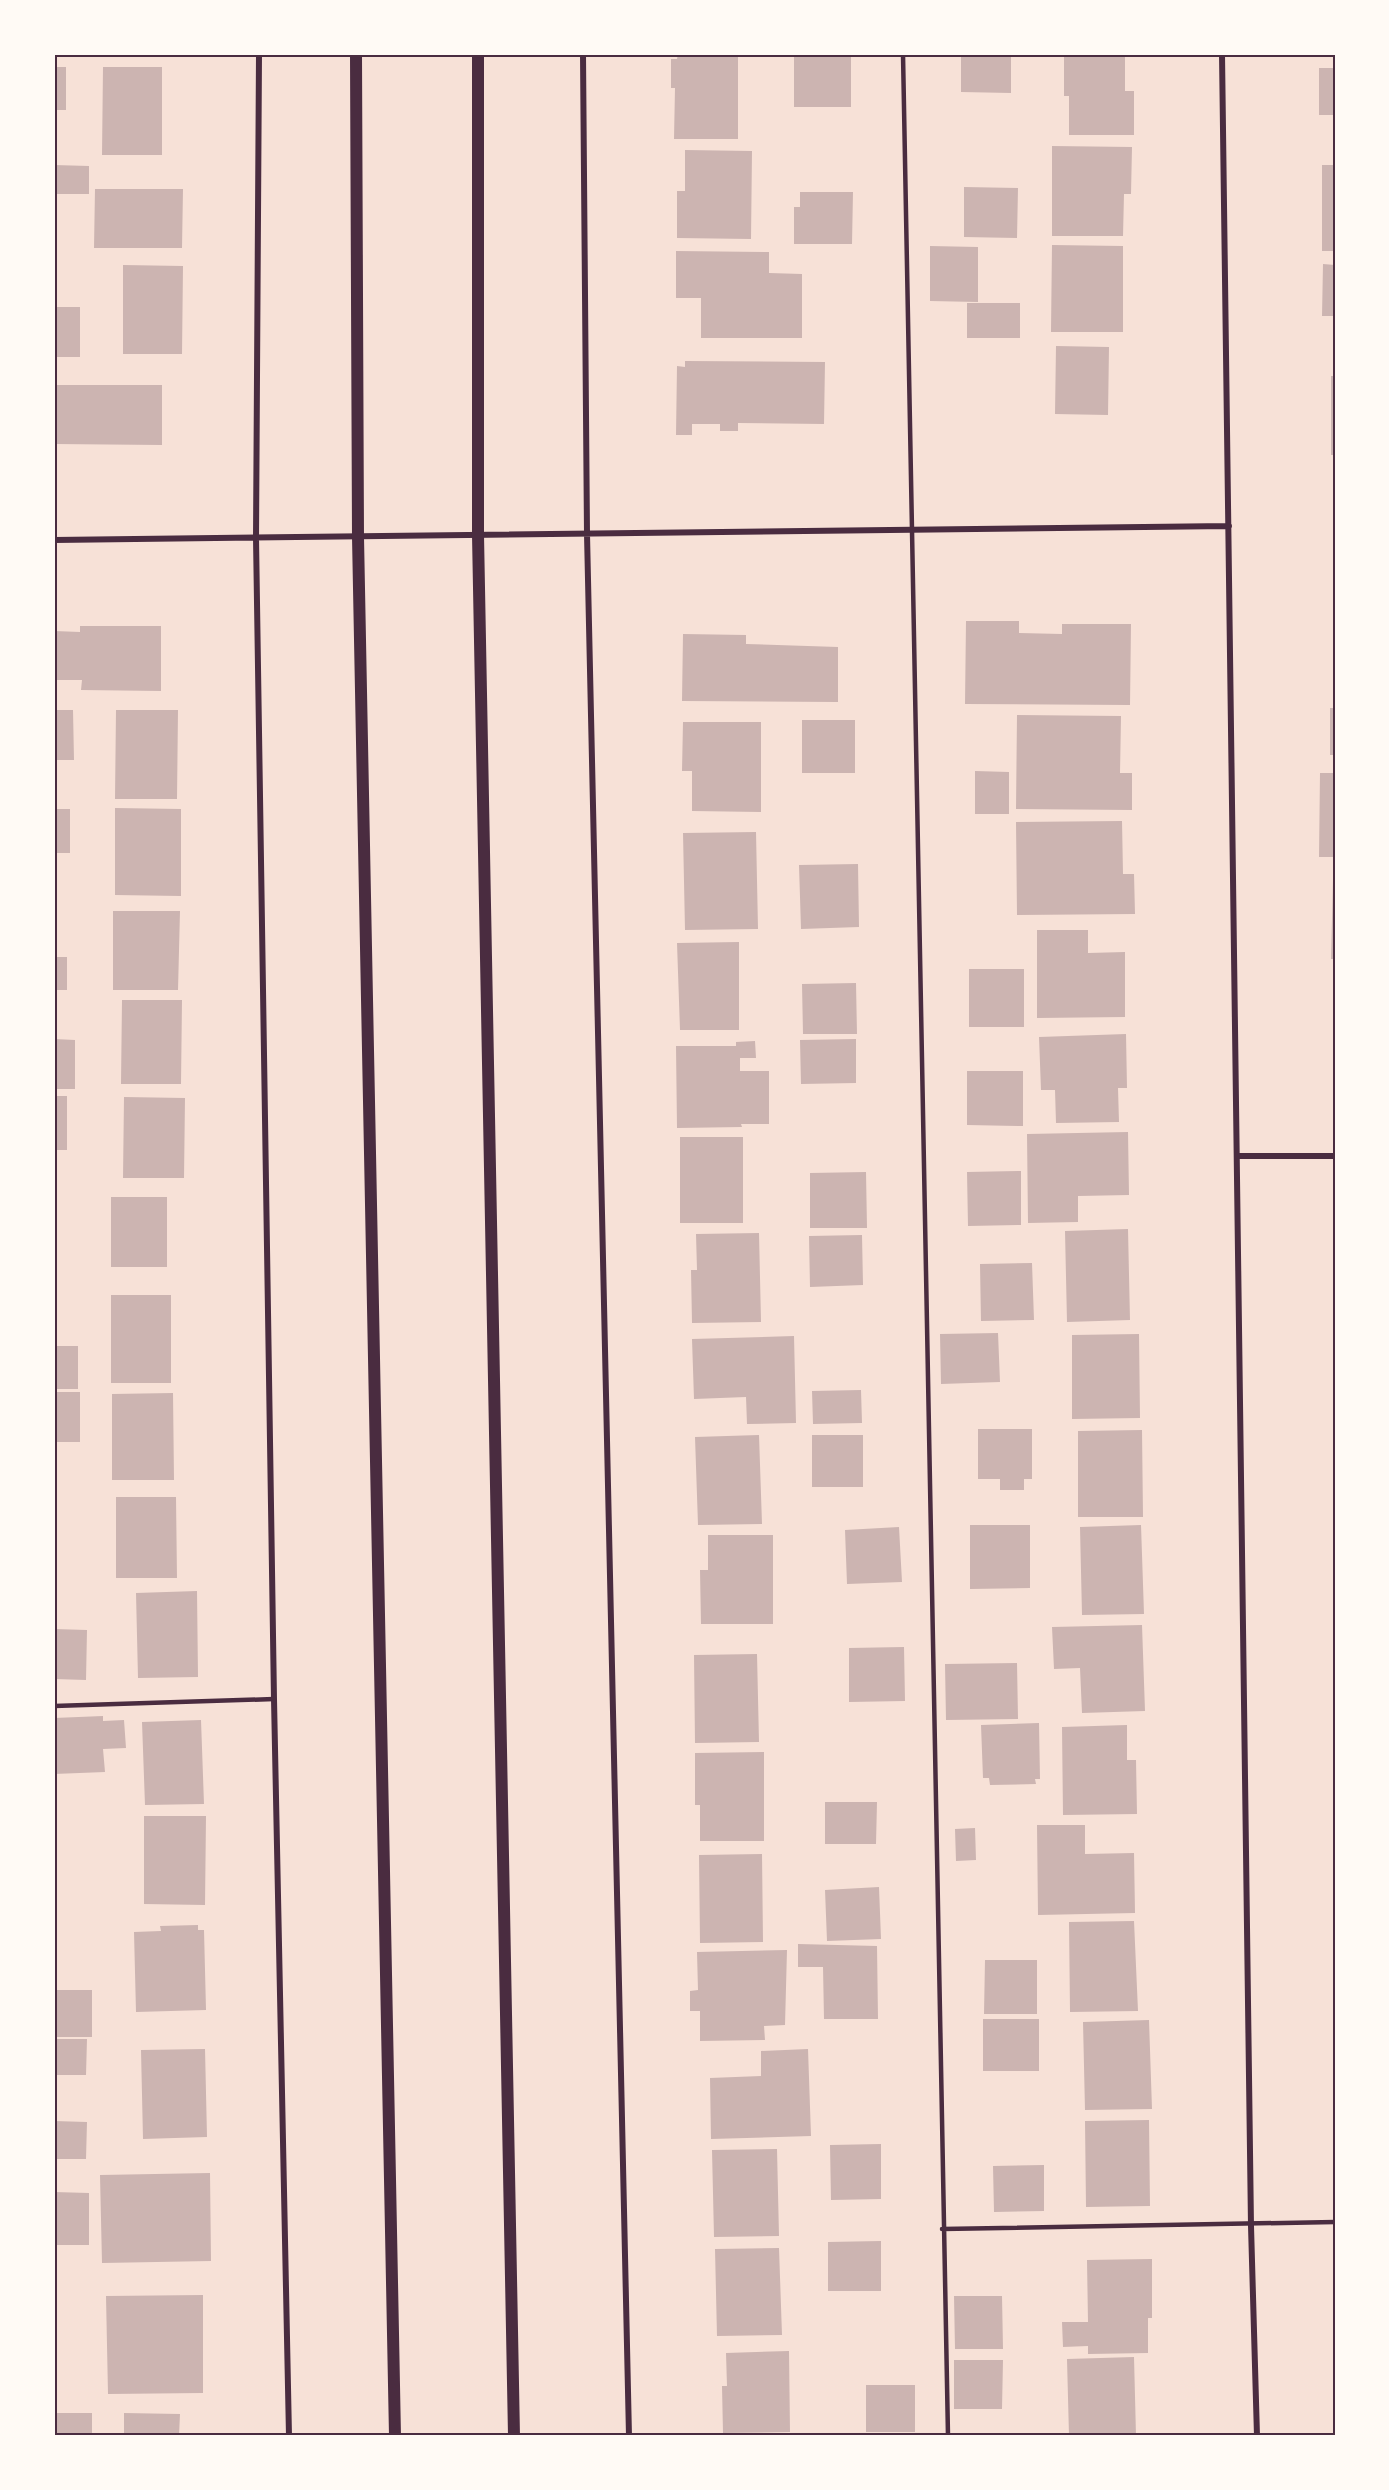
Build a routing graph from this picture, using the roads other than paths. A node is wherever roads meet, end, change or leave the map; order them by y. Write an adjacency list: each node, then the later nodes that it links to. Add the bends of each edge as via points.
1 (259, 54): 12 (street)
2 (356, 54): 11 (main road)
3 (478, 54): 10 (main road)
4 (583, 54): 9 (street)
5 (903, 54): 8 (lane)
6 (1222, 54): 7 (street)
7 (1229, 526): 8 (street); 14 (street)
8 (912, 531): 9 (street); 20 (lane)
9 (587, 534): 10 (street); 24 (street)
10 (478, 535): 11 (street); 23 (main road)
11 (358, 537): 12 (street); 22 (main road)
12 (256, 538): 13 (street); 16 (street)
13 (54, 540)
14 (1237, 1156): 15 (street); 19 (street)
15 (1335, 1156)
16 (274, 1699): 17 (lane); 21 (street)
17 (54, 1706)
18 (1335, 2222): 19 (lane)
19 (1251, 2226): 20 (lane); 26 (street)
20 (942, 2229): 25 (lane)
21 (289, 2436)
22 (395, 2436)
23 (514, 2436)
24 (629, 2436)
25 (948, 2436)
26 (1257, 2436)

